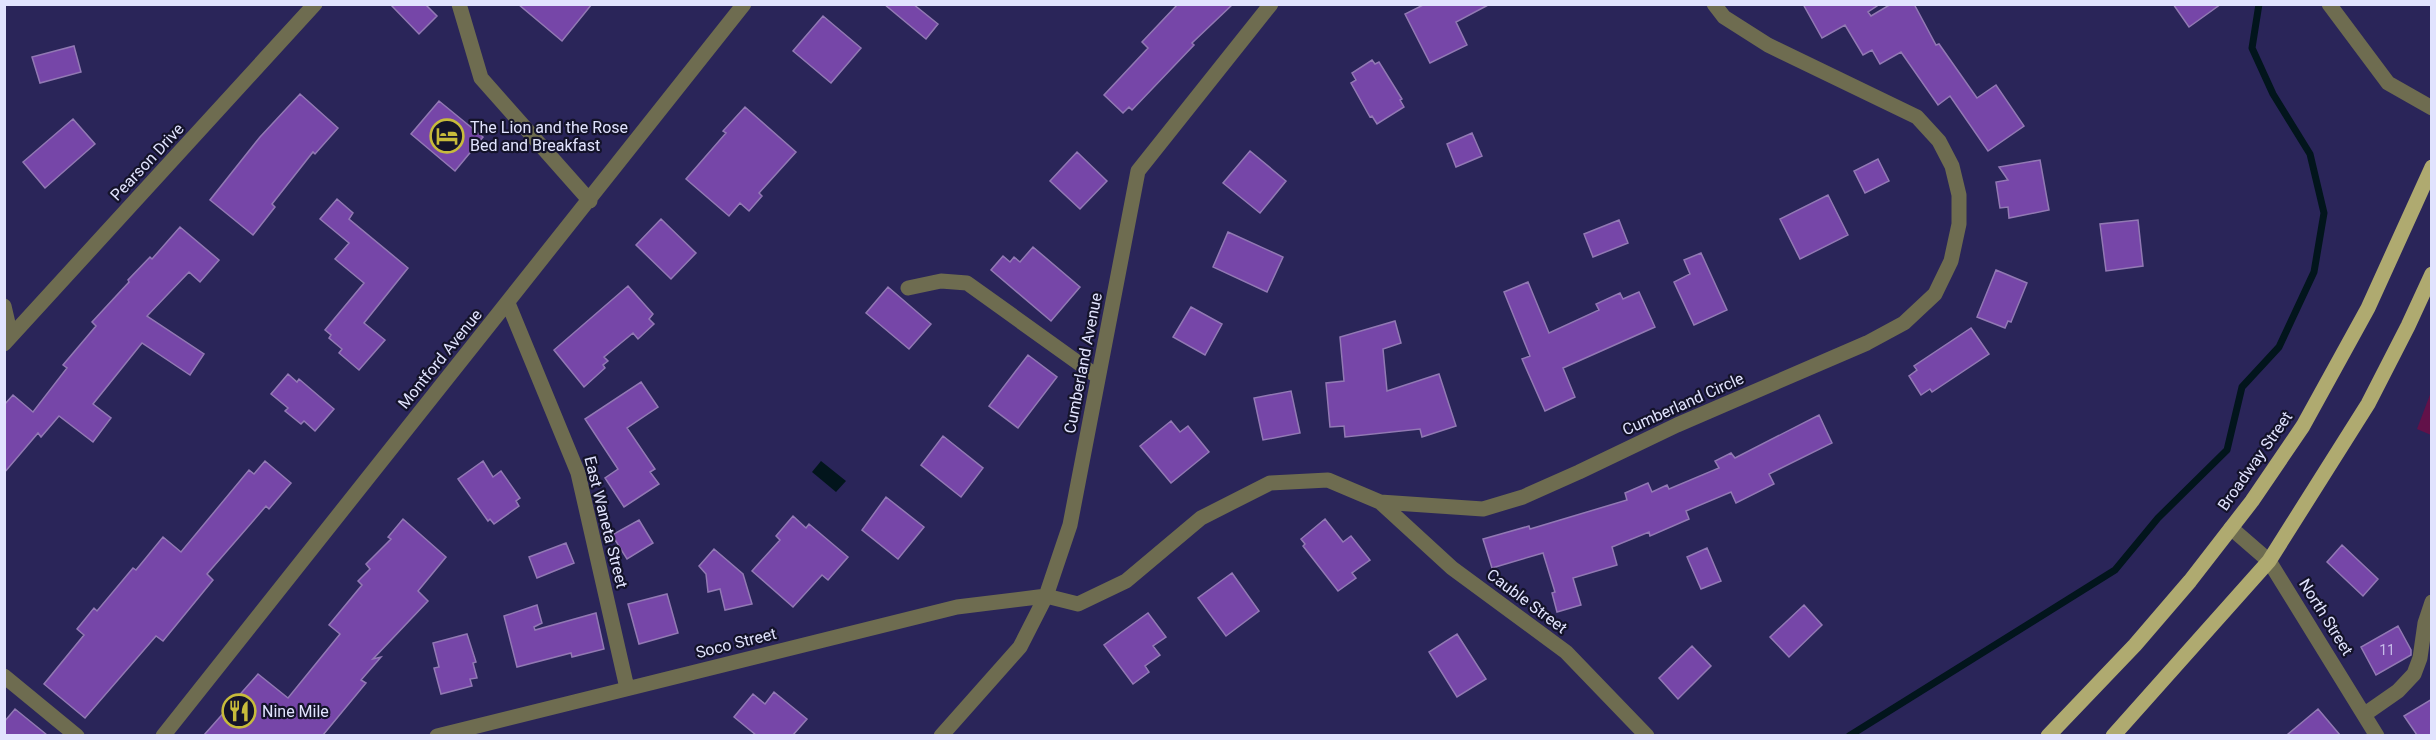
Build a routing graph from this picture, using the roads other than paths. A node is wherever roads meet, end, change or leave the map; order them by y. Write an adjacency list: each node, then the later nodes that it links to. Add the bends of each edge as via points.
1 (315, 4): 14 (street, Pearson Drive)
2 (459, 4): 9 (street, via 481,78)
3 (744, 4): 9 (street, Montford Avenue)
4 (1271, 4): 15 (street, Cumberland Avenue, via 1138,171)
5 (1714, 4): 16 (street, Cumberland Circle, via 1724,17 1768,45 1917,117 1939,141 1952,166 1959,195 1959,224 1951,261 1935,294 1904,323 1867,344 1677,425 1523,497 1483,509)
6 (2329, 4): 7 (street, via 2388,83)
7 (2432, 108)
8 (2432, 167): 17 (main road, Broadway Street, via 2368,308 2303,426)
9 (590, 201): 12 (street, Montford Avenue)
10 (2432, 274): 18 (main road, via 2367,405)
11 (908, 288): 15 (street, via 941,281 967,283)
12 (508, 303): 22 (street, East Waneta Street, via 578,473); 25 (street, Montford Avenue)
13 (4, 306): 14 (street)
14 (8, 340)
15 (1098, 377): 19 (street, Cumberland Avenue, via 1070,525)
16 (1380, 502): 19 (street, Cumberland Circle, via 1328,480 1270,483 1200,518 1126,581 1078,604); 28 (street, Cauble Street, via 1452,568 1566,652)
17 (2231, 528): 18 (street, North Street); 29 (main road, Broadway Street, via 2135,645)
18 (2269, 561): 23 (street, North Street); 30 (main road)
19 (1046, 596): 22 (street, Soco Street, via 957,607); 27 (street, Cumberland Avenue, via 1020,647)
20 (2432, 602): 23 (street, via 2414,674 2398,691)
21 (4, 676): 24 (street)
22 (627, 688): 26 (street, Soco Street)
23 (2365, 714): 31 (street, North Street)
24 (77, 735)
25 (163, 735)
26 (437, 735)
27 (941, 735)
28 (1647, 735)
29 (2048, 735)
30 (2113, 735)
31 (2377, 735)

